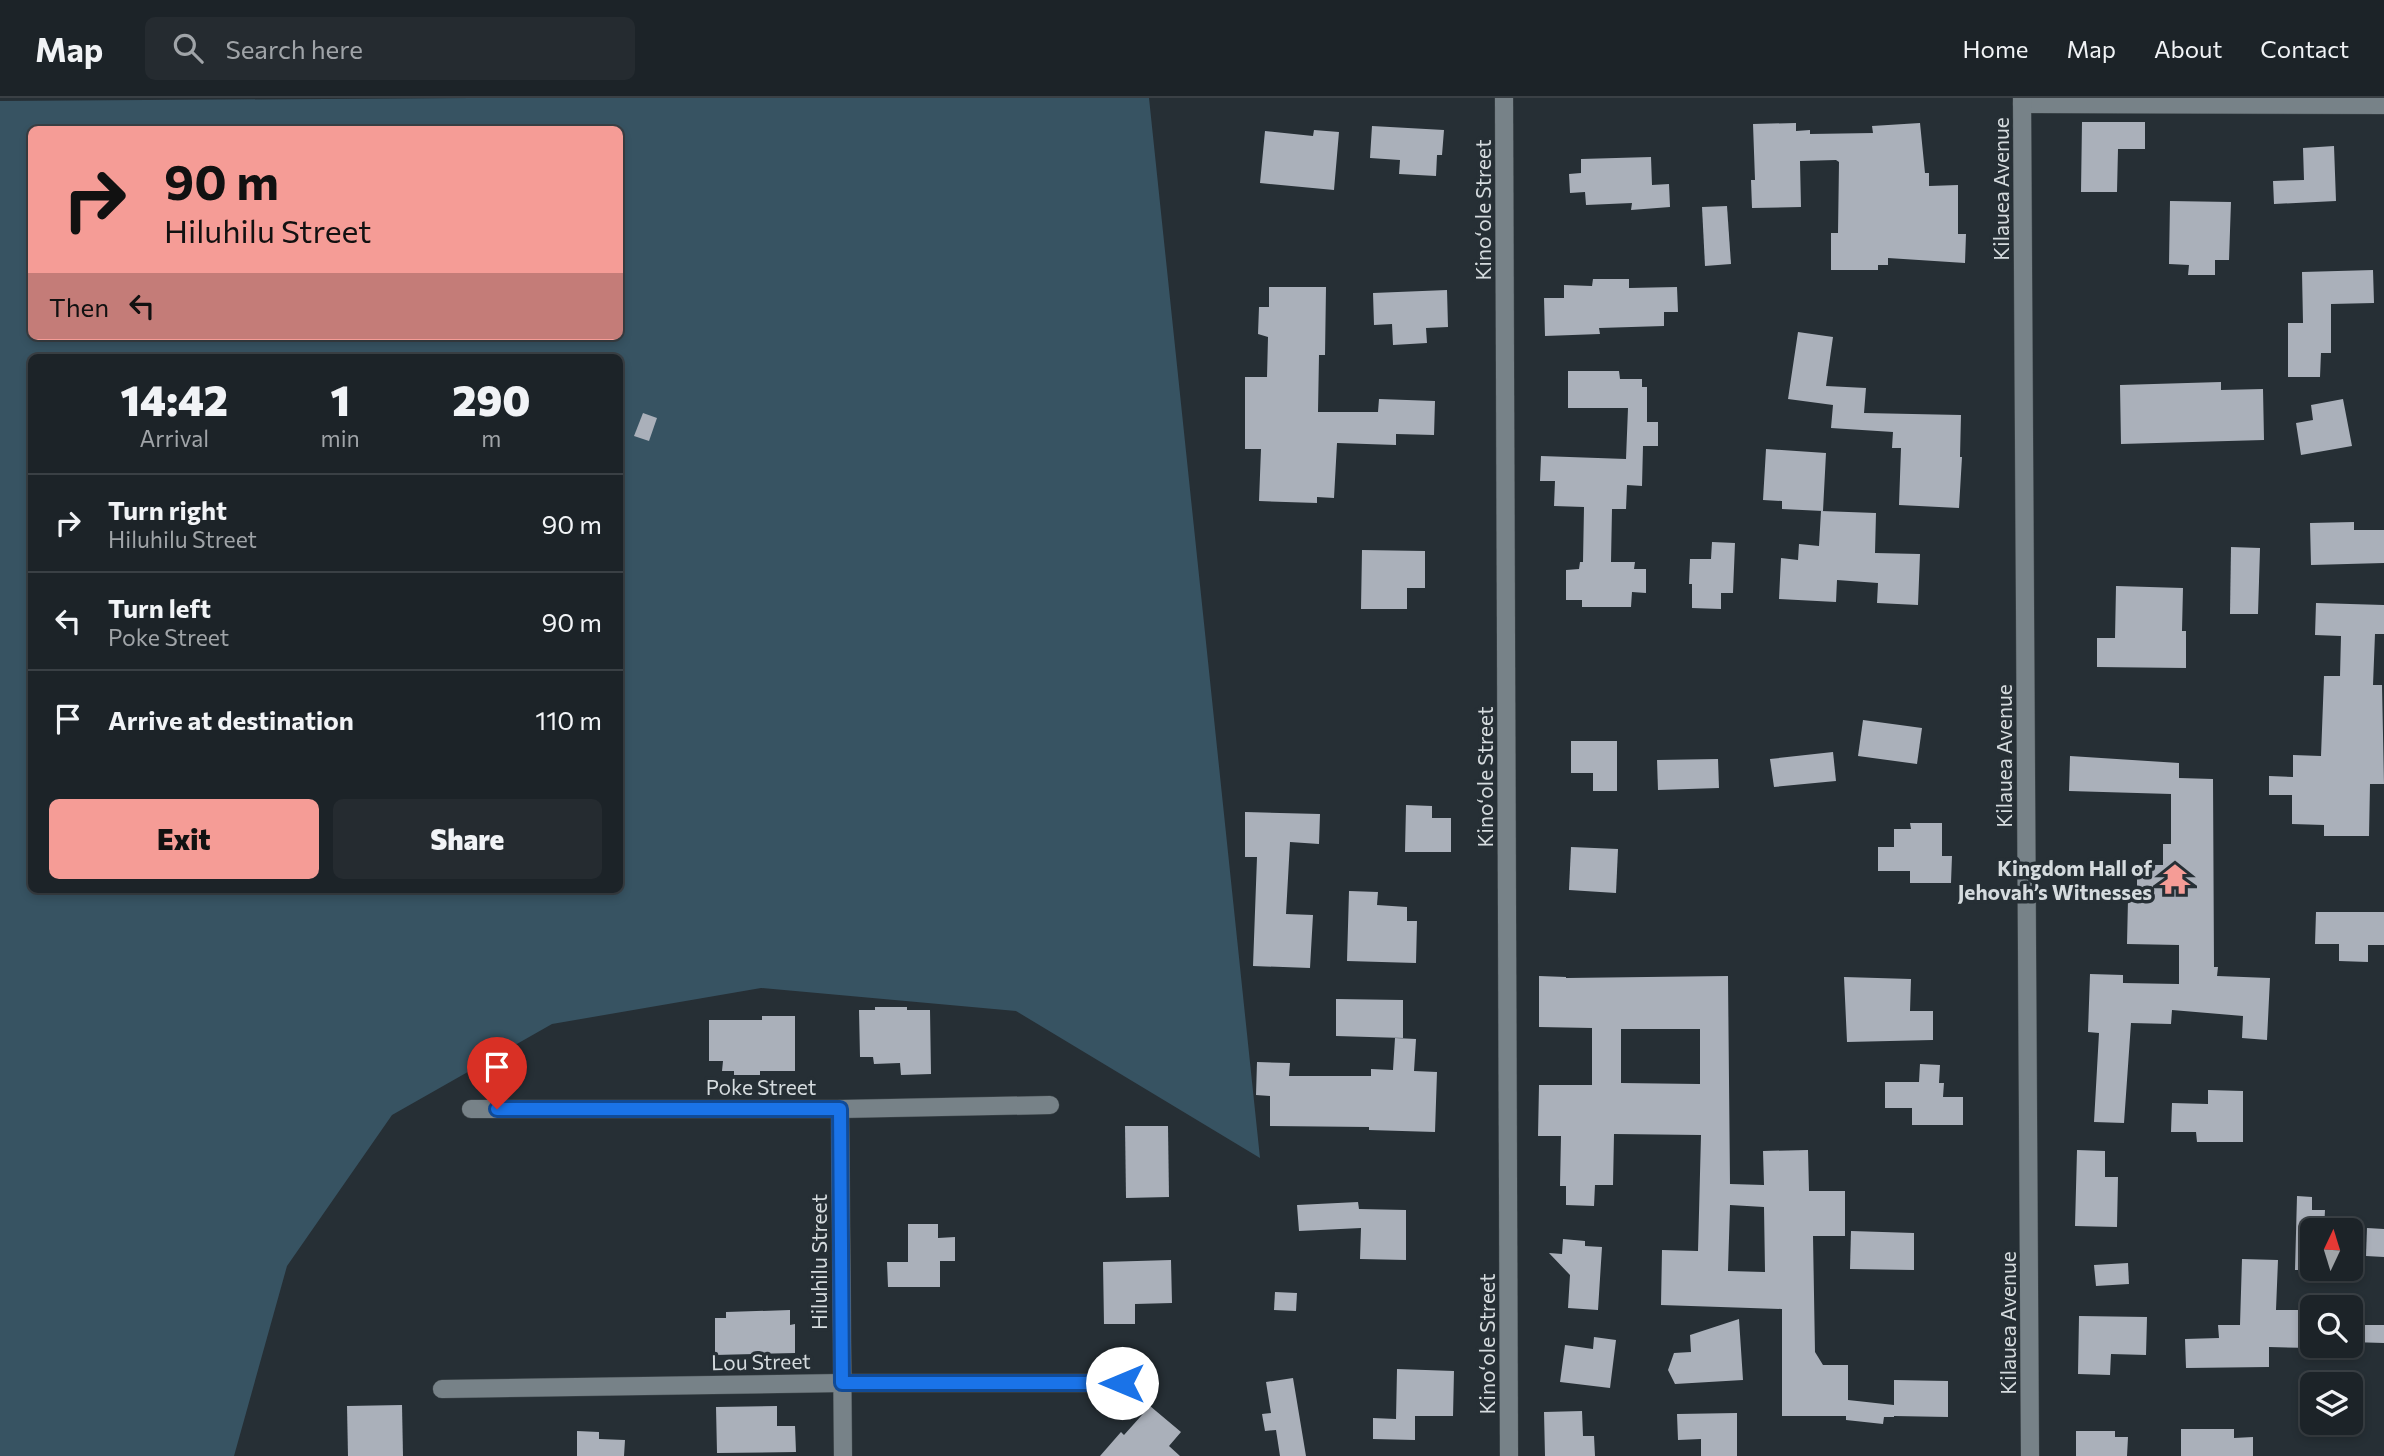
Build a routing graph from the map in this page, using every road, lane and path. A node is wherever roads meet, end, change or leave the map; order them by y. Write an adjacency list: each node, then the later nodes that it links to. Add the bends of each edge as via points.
1 (1504, 98): 11 (street, Kinoʻole Street)
2 (2022, 101): 3 (street); 12 (street, Kilauea Avenue)
3 (2384, 105)
4 (1050, 1105): 6 (street, Poke Street)
5 (471, 1109): 6 (street, Poke Street)
6 (840, 1109): 7 (street, Hiluhilu Street)
7 (842, 1383): 8 (street, Lou Street); 9 (street, Lou Street); 10 (street, Hiluhilu Street)
8 (1122, 1383)
9 (442, 1389)
10 (842, 1456)
11 (1509, 1456)
12 (2030, 1456)

